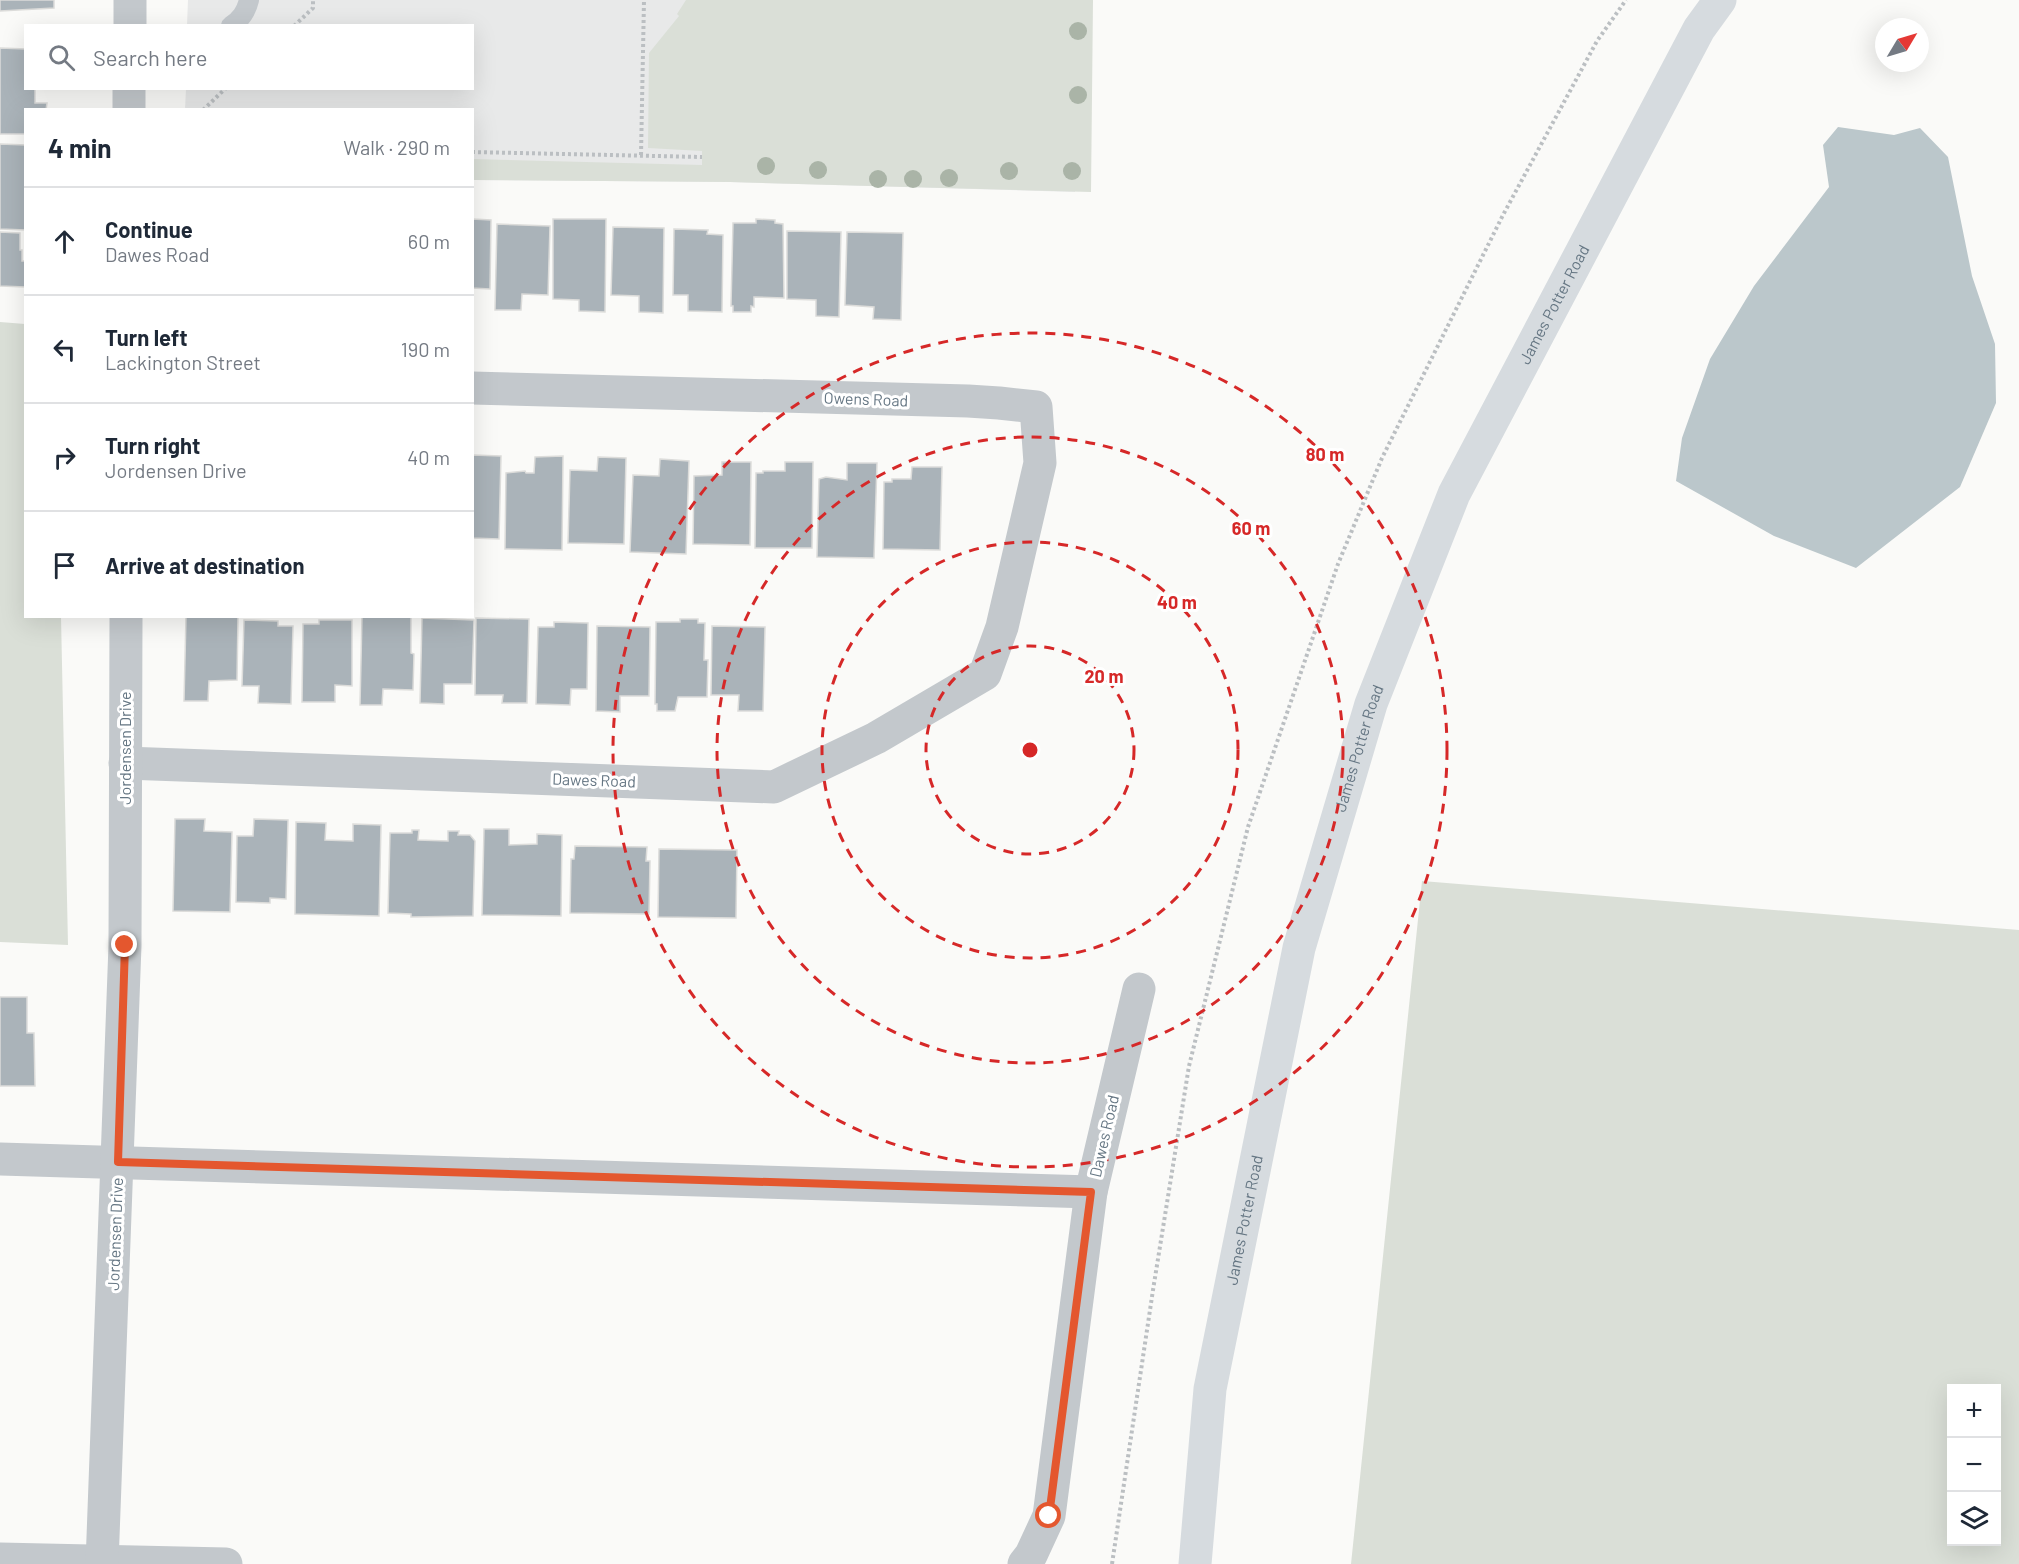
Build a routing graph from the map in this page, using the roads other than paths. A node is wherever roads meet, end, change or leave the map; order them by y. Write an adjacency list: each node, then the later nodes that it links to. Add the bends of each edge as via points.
1 (130, 0): 4 (street)
2 (249, 0): 5 (lane, via 241,19)
3 (1720, 0): 20 (main road, James Potter Road, via 1699,29 1454,494 1371,704 1299,948 1210,1389)
4 (130, 24)
5 (234, 24)
6 (129, 90): 7 (street)
7 (129, 108)
8 (474, 388): 10 (street, Owens Road, via 999,402 1036,407 1040,463)
9 (126, 618): 11 (street, Jordensen Drive)
10 (1002, 627): 11 (street, Dawes Road, via 985,674 876,738 774,787)
11 (125, 763): 14 (street, Jordensen Drive, via 125,945)
12 (1139, 989): 15 (street, Dawes Road)
13 (0, 1159): 14 (street)
14 (118, 1162): 15 (street); 17 (street, Jordensen Drive)
15 (1091, 1192): 19 (street, Dawes Road, via 1049,1516)
16 (0, 1559): 17 (street)
17 (102, 1562): 18 (street)
18 (226, 1564)
19 (1024, 1564)
20 (1195, 1564)

